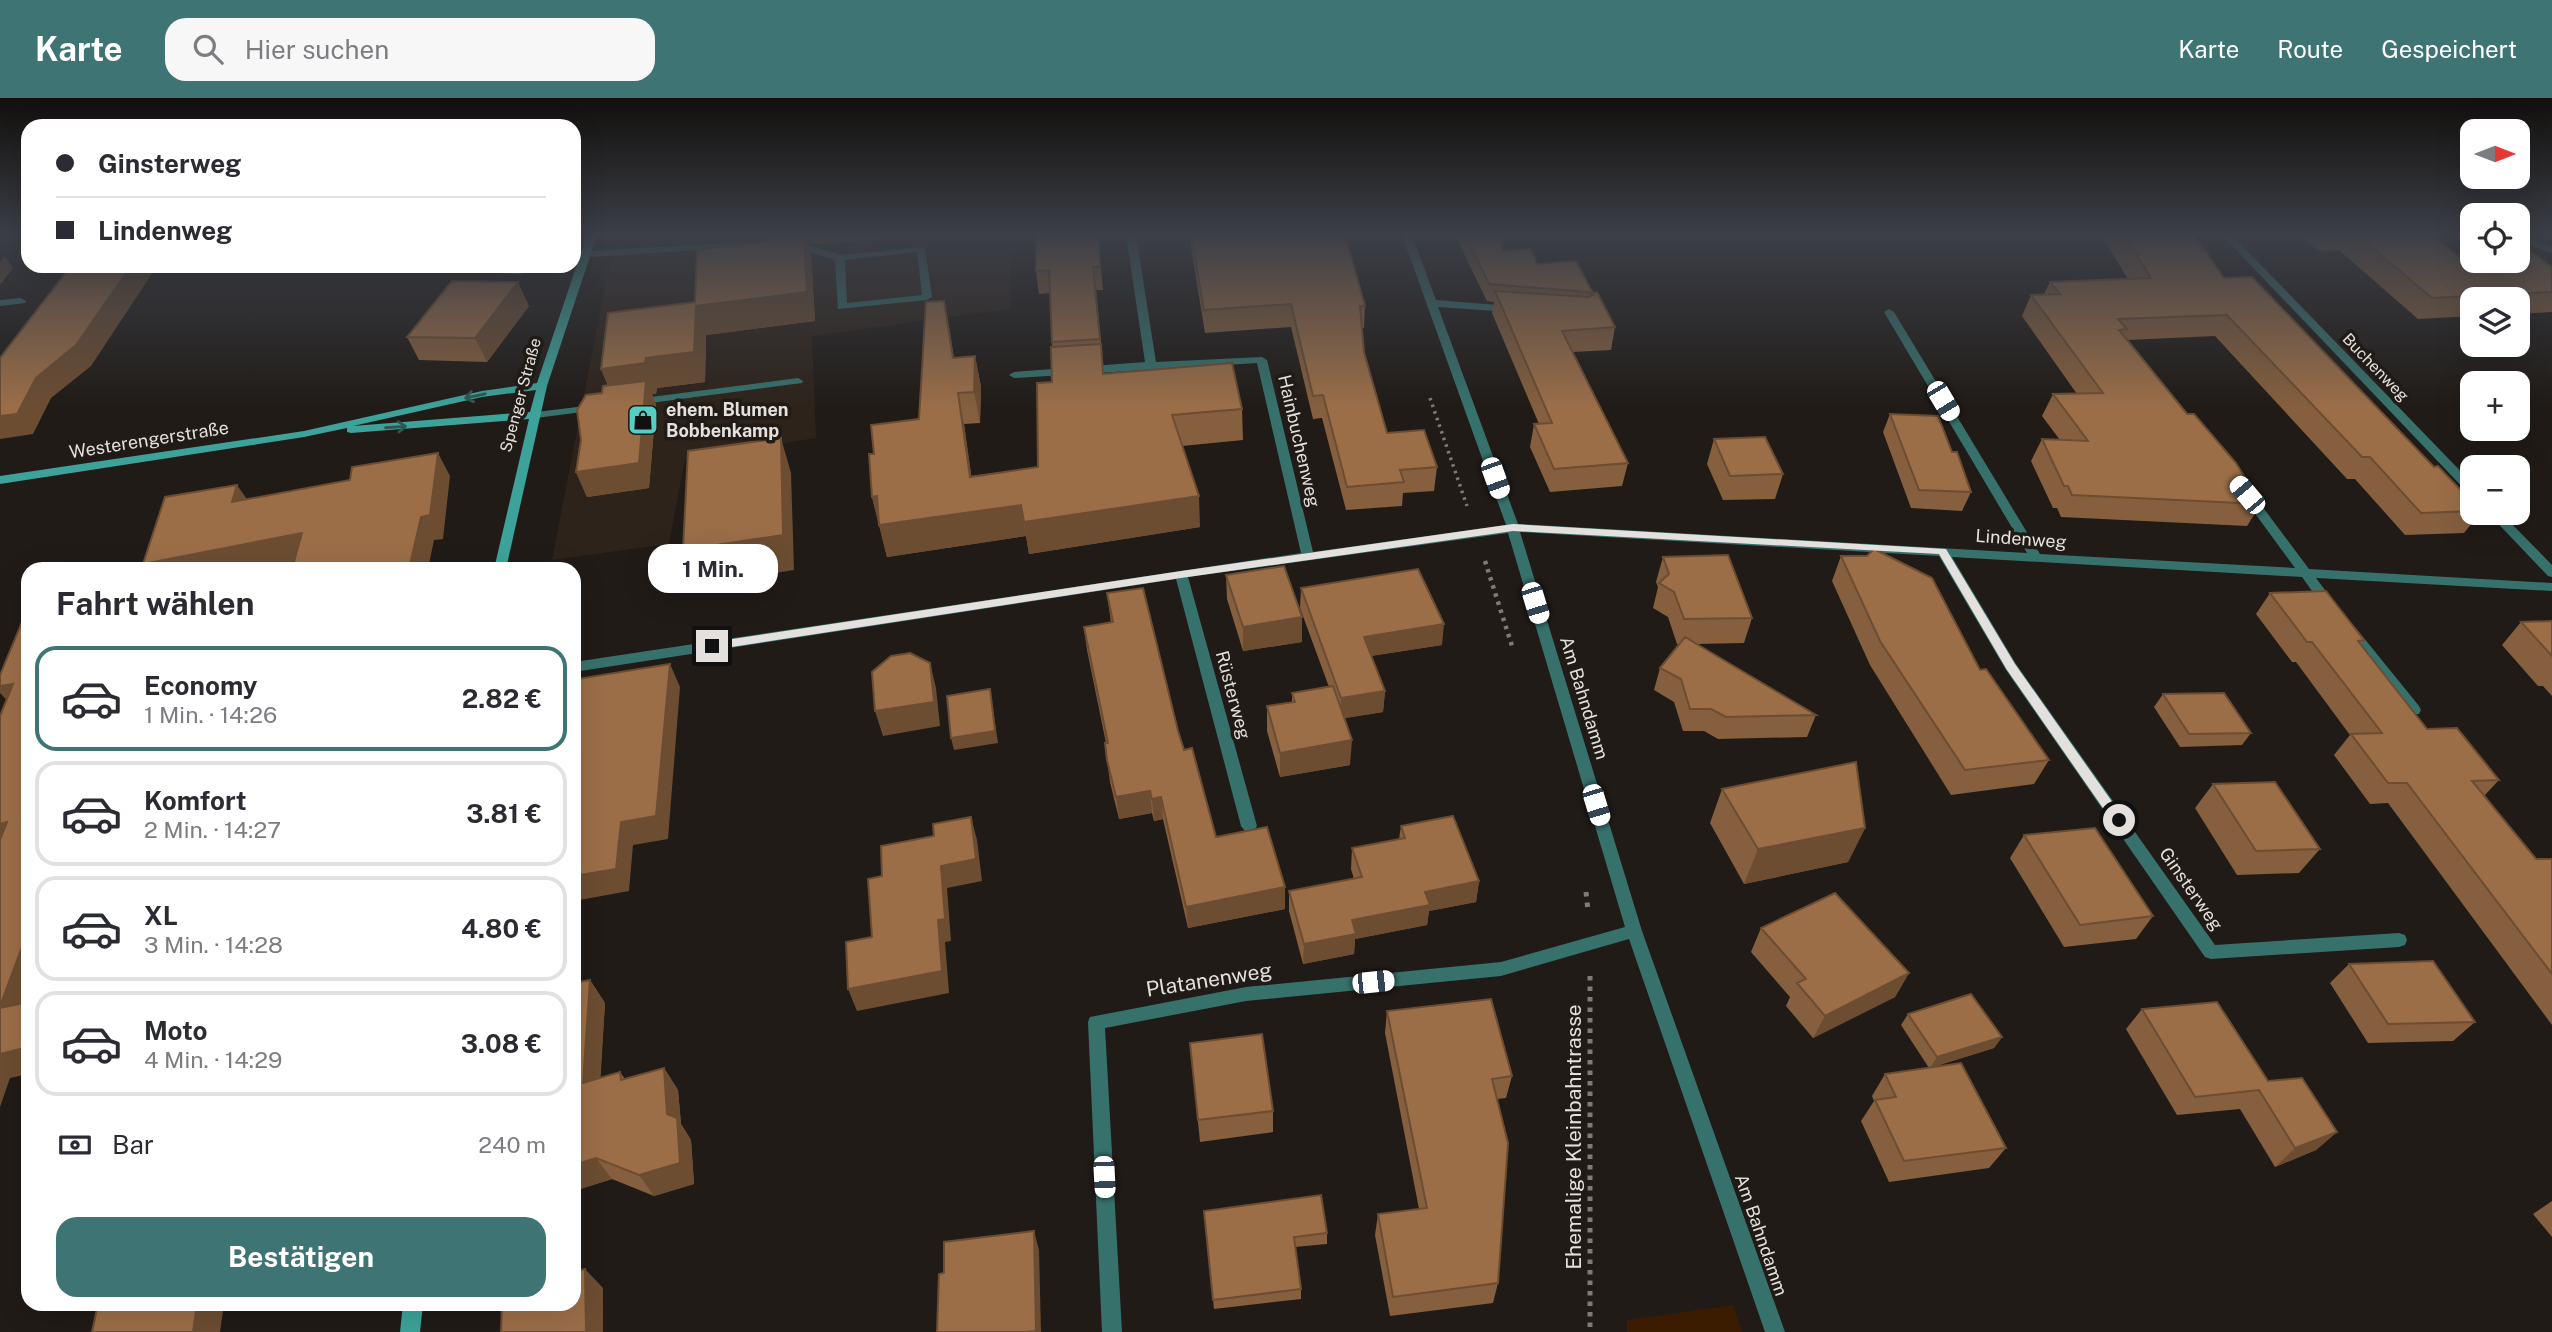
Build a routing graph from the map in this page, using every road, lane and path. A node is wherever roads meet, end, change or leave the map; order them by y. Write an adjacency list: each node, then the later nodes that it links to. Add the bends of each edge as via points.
1 (569, 293): 15 (street, Spenger Straße)
2 (841, 293): 3 (street, via 842,307 928,297)
3 (927, 293)
4 (1140, 293): 12 (street)
5 (1429, 293): 9 (street, Am Bahndamm)
6 (2282, 293): 20 (street, Buchenweg)
7 (21, 301): 8 (street)
8 (0, 303)
9 (1433, 303): 10 (street); 24 (street, Am Bahndamm)
10 (1516, 309)
11 (1889, 312): 27 (street)
12 (1151, 365): 13 (street, Hainbuchenweg); 26 (street, Hainbuchenweg, via 1262,360)
13 (1013, 375)
14 (798, 381): 16 (street)
15 (542, 386): 18 (street, Spenger Straße); 19 (street, Westerengerstraße, one-way to 19, via 482,394)
16 (627, 403)
17 (601, 407): 18 (street)
18 (536, 415): 19 (street, Westerengerstraße, one-way to 18); 28 (street, Spenger Straße)
19 (304, 433): 21 (street, Westerengerstraße)
20 (2460, 477)
21 (0, 480)
22 (2239, 484): 31 (street)
23 (2506, 525): 29 (street)
24 (1513, 528): 25 (street, Lindenweg); 26 (street, Lindenweg); 36 (street, Am Bahndamm)
25 (1942, 551): 27 (street, Lindenweg); 37 (street, Ginsterweg, via 2011,667 2211,952)
26 (1308, 556): 30 (street, Lindenweg)
27 (2036, 558): 31 (street, Lindenweg)
28 (502, 562)
29 (2552, 573)
30 (1181, 574): 33 (street, Lindenweg); 35 (street, Rüsterweg)
31 (2305, 575): 32 (street, Lindenweg); 34 (street)
32 (2552, 587)
33 (581, 666)
34 (2414, 710)
35 (1249, 825)
36 (1634, 931): 38 (street, Platanenweg); 43 (street, Am Bahndamm)
37 (2399, 940)
38 (1590, 942): 41 (street, Platanenweg, via 1501,969 1246,994 1096,1022); 42 (path, Ehemalige Kleinbahntrasse)
39 (412, 1311): 40 (street)
40 (410, 1332)
41 (1112, 1332)
42 (1590, 1332)
43 (1775, 1332)

